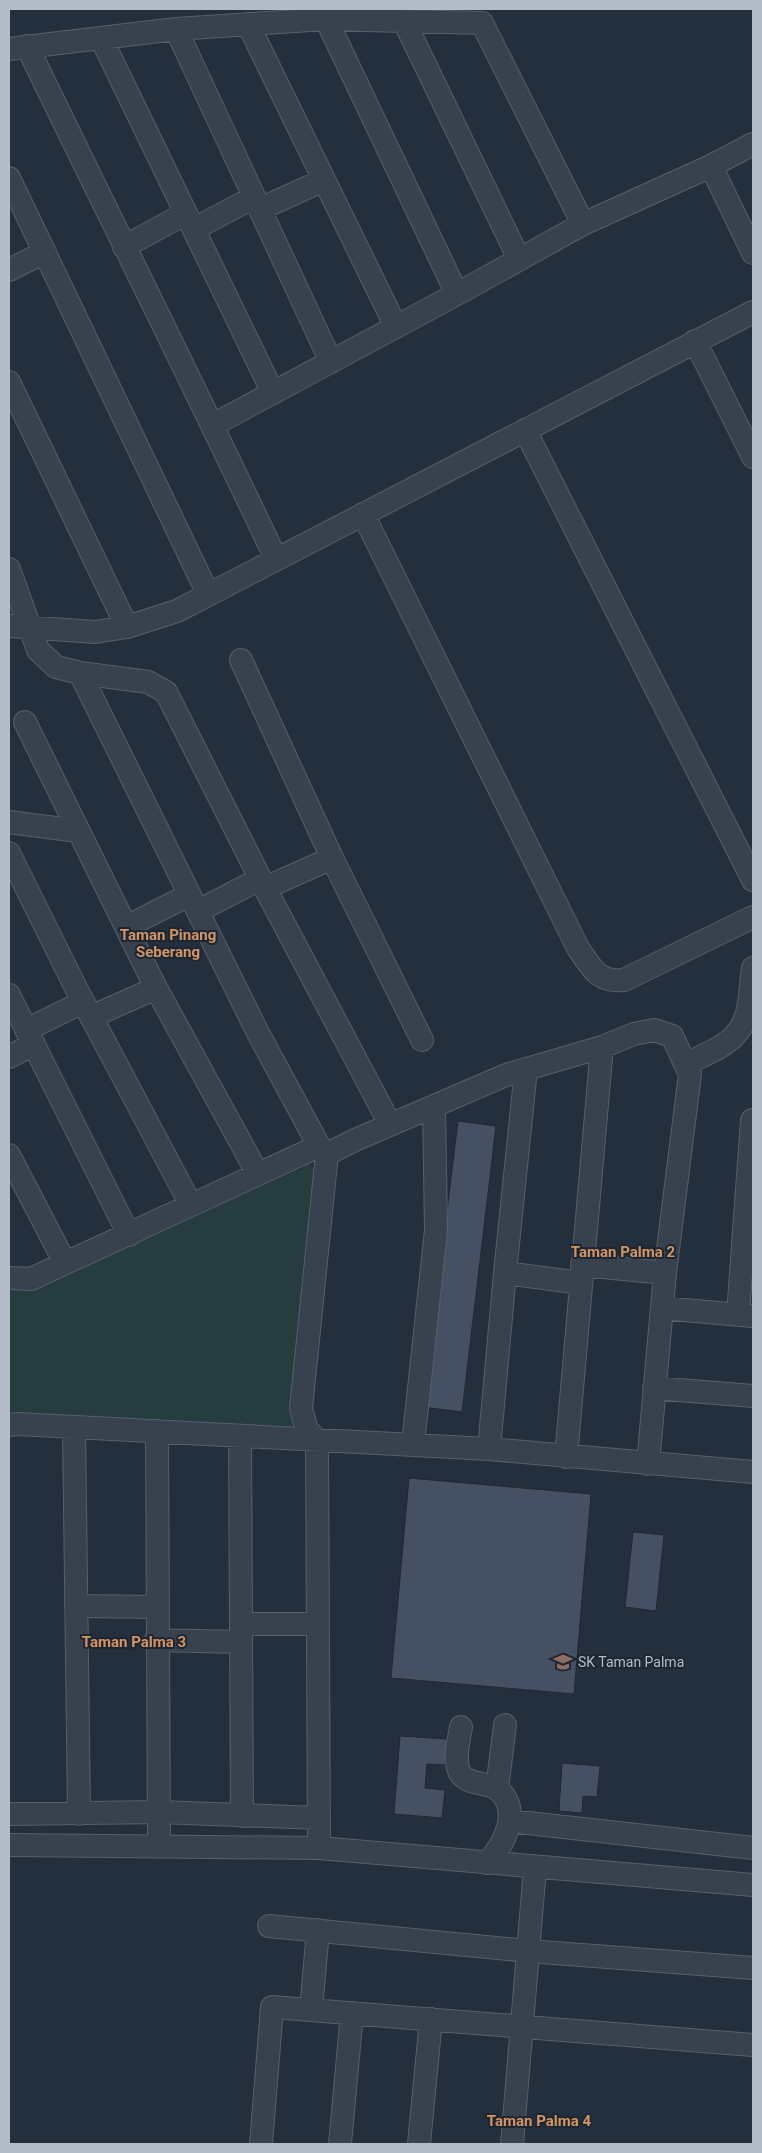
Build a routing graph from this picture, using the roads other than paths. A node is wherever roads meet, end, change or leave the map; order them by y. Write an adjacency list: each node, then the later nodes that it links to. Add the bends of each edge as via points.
1 (326, 19): 2 (street); 3 (street); 19 (street)
2 (404, 21): 13 (street, via 482,23); 17 (street)
3 (248, 24): 4 (street); 10 (street)
4 (176, 29): 5 (street); 11 (street)
5 (101, 38): 6 (street); 12 (street)
6 (18, 48): 14 (street)
7 (753, 144): 8 (street)
8 (711, 166): 13 (street); 16 (street)
9 (9, 178): 15 (street)
10 (324, 180): 11 (street); 21 (street)
11 (257, 203): 12 (street); 23 (street)
12 (190, 221): 14 (street); 25 (street)
13 (583, 224): 17 (street)
14 (124, 247): 26 (street)
15 (45, 252): 18 (street); 32 (street)
16 (753, 253)
17 (519, 260): 19 (street)
18 (9, 270)
19 (457, 294): 21 (street)
20 (753, 312): 22 (street)
21 (396, 327): 23 (street)
22 (695, 341): 27 (street); 28 (street)
23 (331, 362): 25 (street)
24 (9, 382): 33 (street)
25 (273, 392): 26 (street)
26 (213, 425): 30 (street)
27 (525, 430): 29 (street); 42 (street)
28 (753, 457)
29 (363, 514): 30 (street); 45 (street, via 578,948 592,969 603,978 624,980)
30 (276, 559): 32 (street)
31 (9, 569): 34 (street, via 24,607)
32 (208, 594): 33 (street, via 177,611)
33 (127, 626): 34 (street, via 95,632)
34 (19, 627): 36 (street, via 56,667)
35 (241, 660): 41 (street)
36 (80, 673): 43 (street, via 148,682 166,692); 44 (street)
37 (25, 722): 39 (street)
38 (9, 822): 39 (street)
39 (78, 831): 46 (street)
40 (9, 853): 50 (street)
41 (332, 858): 43 (street); 52 (street)
42 (753, 880)
43 (263, 883): 44 (street); 59 (street)
44 (194, 903): 46 (street); 60 (street, via 258,1033)
45 (753, 918)
46 (126, 927): 48 (street)
47 (753, 968): 55 (street, via 742,1028 725,1044)
48 (156, 988): 50 (street); 62 (street)
49 (9, 995): 51 (street)
50 (87, 1009): 51 (street); 63 (street)
51 (30, 1037): 54 (street); 64 (street)
52 (422, 1040)
53 (602, 1047): 55 (street, via 654,1030 672,1036); 56 (street); 68 (street)
54 (9, 1057)
55 (686, 1064): 67 (street, via 690,1074)
56 (526, 1070): 57 (street, via 506,1075); 66 (street)
57 (434, 1106): 59 (street); 79 (street, via 436,1230)
58 (752, 1120): 71 (street)
59 (390, 1124): 60 (street)
60 (323, 1150): 62 (street); 78 (street, via 301,1408 306,1428)
61 (9, 1155): 65 (street)
62 (258, 1174): 63 (street)
63 (191, 1206): 64 (street)
64 (129, 1235): 65 (street)
65 (65, 1263): 69 (street, via 31,1279)
66 (505, 1273): 68 (street); 80 (street)
67 (665, 1273): 68 (street); 70 (street)
68 (581, 1274): 81 (street)
69 (9, 1278)
70 (662, 1308): 71 (street); 72 (street)
71 (746, 1316)
72 (654, 1388): 73 (street); 82 (street)
73 (753, 1396)
74 (9, 1425): 75 (street)
75 (74, 1427): 76 (street); 84 (street)
76 (157, 1431): 77 (street); 85 (street)
77 (240, 1436): 78 (street); 87 (street)
78 (317, 1441): 79 (street); 86 (street)
79 (413, 1444): 80 (street)
80 (489, 1449): 81 (street)
81 (566, 1457): 82 (street)
82 (648, 1464): 83 (street)
83 (753, 1472)
84 (76, 1606): 85 (street); 94 (street)
85 (157, 1606): 88 (street)
86 (318, 1624): 87 (street); 96 (street)
87 (241, 1633): 88 (street); 95 (street)
88 (156, 1640): 92 (street)
89 (505, 1725): 91 (street)
90 (461, 1727): 91 (street, via 457,1755 460,1772 468,1781)
91 (497, 1789): 97 (street, via 509,1803)
92 (160, 1812): 94 (street); 95 (street); 99 (street)
93 (9, 1814): 94 (street)
94 (79, 1814)
95 (242, 1816): 96 (street)
96 (319, 1818): 100 (street)
97 (510, 1822): 101 (street); 102 (street, via 498,1851)
98 (9, 1845): 99 (street)
99 (159, 1845): 100 (street)
100 (320, 1848): 102 (street)
101 (753, 1848)
102 (487, 1863): 103 (street)
103 (535, 1868): 104 (street); 107 (street)
104 (753, 1886)
105 (269, 1926): 106 (street)
106 (318, 1930): 107 (street); 109 (street)
107 (528, 1951): 108 (street); 112 (street)
108 (753, 1968)
109 (311, 2010): 110 (street); 114 (street, via 272,2007)
110 (352, 2013): 111 (street); 115 (street)
111 (431, 2020): 112 (street); 116 (street)
112 (522, 2027): 113 (street); 117 (street)
113 (753, 2045)
114 (261, 2144)
115 (340, 2144)
116 (419, 2144)
117 (512, 2144)

